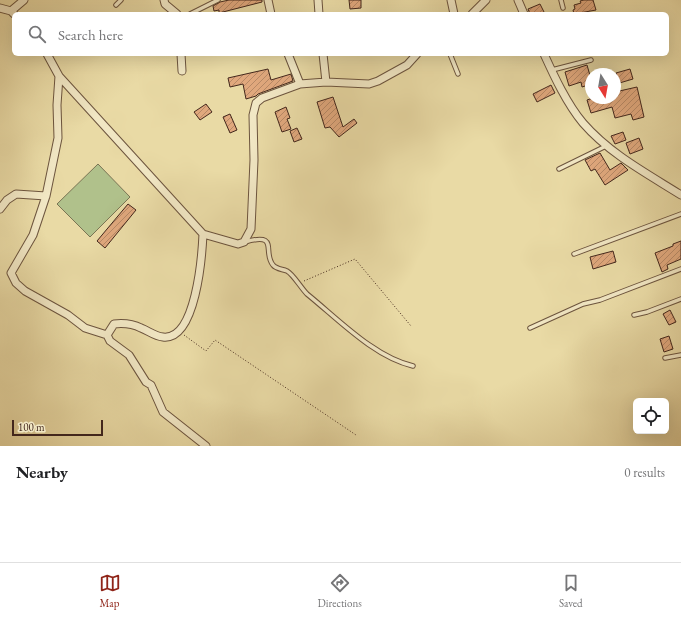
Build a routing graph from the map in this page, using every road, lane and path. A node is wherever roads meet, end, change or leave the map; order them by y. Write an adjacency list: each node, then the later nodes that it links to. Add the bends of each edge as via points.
1 (24, 0): 14 (street)
2 (121, 0): 11 (lane)
3 (164, 0): 15 (street)
4 (218, 0): 16 (lane)
5 (268, 0): 17 (street)
6 (318, 0): 18 (street)
7 (451, 0): 19 (street)
8 (486, 0): 20 (street)
9 (518, 0): 21 (street)
10 (561, 0): 13 (lane)
11 (116, 5)
12 (0, 8): 22 (street)
13 (563, 8)
14 (13, 12)
15 (175, 12)
16 (194, 12)
17 (271, 12)
18 (319, 12)
19 (454, 12)
20 (474, 12)
21 (523, 12)
22 (12, 13)
23 (48, 56): 34 (street)
24 (181, 56): 32 (street)
25 (289, 56): 36 (street)
26 (323, 56): 35 (street)
27 (415, 56): 35 (street, via 407,65 369,84)
28 (451, 56): 33 (lane)
29 (545, 56): 31 (street)
30 (591, 60): 31 (lane)
31 (552, 70): 37 (street, via 559,86 583,122)
32 (182, 71)
33 (458, 74)
34 (59, 76): 40 (street, via 58,138); 43 (street)
35 (326, 82): 36 (street)
36 (300, 84): 44 (street, via 262,98 256,103 251,229)
37 (606, 146): 38 (lane); 39 (street)
38 (559, 169)
39 (681, 195)
40 (46, 196): 41 (street, via 16,194); 53 (street, via 33,235 11,273 13,278 25,291 68,315 85,328)
41 (0, 209)
42 (681, 214): 45 (lane)
43 (203, 234): 44 (street, via 238,244); 52 (street, via 196,297 189,316)
44 (244, 242): 47 (lane, via 255,239 266,241 271,263 274,267 288,272)
45 (574, 254)
46 (681, 268): 51 (lane, via 600,300 583,304)
47 (298, 284): 50 (path, via 355,258); 56 (lane, via 362,339 390,357)
48 (681, 299): 49 (lane)
49 (634, 315)
50 (411, 326)
51 (530, 328)
52 (179, 331): 53 (street, via 174,336 164,338 128,324 114,324); 57 (path, via 206,351 215,340)
53 (107, 335): 58 (street, via 110,341 129,355 146,382 151,385 163,412)
54 (681, 355): 55 (lane)
55 (665, 358)
56 (413, 366)
57 (356, 435)
58 (206, 446)

